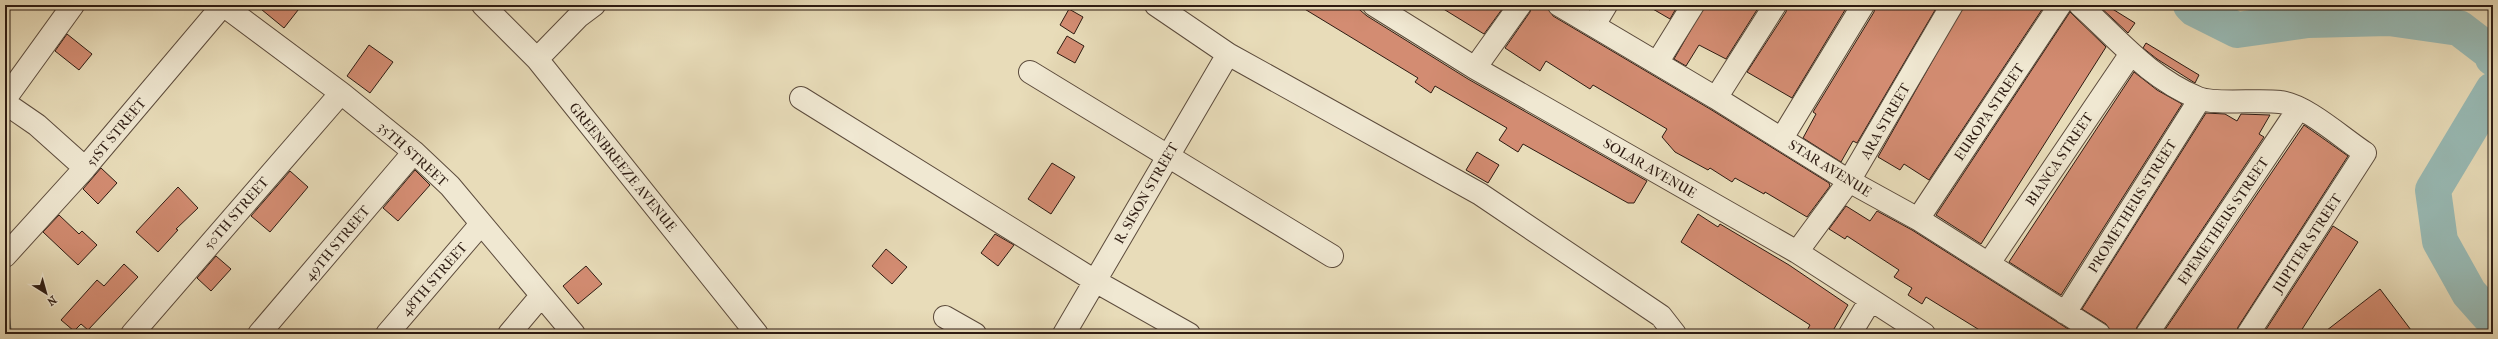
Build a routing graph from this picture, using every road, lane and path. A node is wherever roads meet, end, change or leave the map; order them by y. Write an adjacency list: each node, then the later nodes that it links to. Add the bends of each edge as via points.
1 (73, 5): 26 (street)
2 (223, 5): 23 (street, 35TH STREET); 33 (street, 51ST STREET)
3 (483, 5): 19 (street, GREENBREEZE AVENUE)
4 (594, 5): 19 (street, via 578,17)
5 (1156, 5): 17 (street)
6 (1374, 5): 21 (street, SOLAR AVENUE)
7 (1520, 5): 21 (street)
8 (1559, 5): 16 (street, STAR AVENUE)
9 (1606, 5): 16 (street)
10 (1693, 5): 20 (street)
11 (1775, 5): 25 (street)
12 (1863, 5): 30 (street)
13 (1952, 5): 34 (street, ARA STREET)
14 (2060, 5): 35 (street, EUROPA STREET)
15 (2080, 5): 18 (street)
16 (1594, 25): 20 (street, STAR AVENUE)
17 (1228, 54): 32 (street, R. SISON STREET); 55 (street, via 1480,194 1661,316)
18 (2130, 55): 27 (street, via 2158,78); 40 (street, BIANCA STREET)
19 (537, 58): 51 (street, GREENBREEZE AVENUE)
20 (1657, 63): 25 (street, STAR AVENUE)
21 (1475, 68): 37 (street, SOLAR AVENUE)
22 (1030, 72): 32 (street)
23 (341, 93): 31 (street, 35TH STREET); 46 (street, 50TH STREET)
24 (801, 98): 41 (street)
25 (1716, 98): 30 (street, STAR AVENUE)
26 (5, 99)
27 (2200, 99): 29 (street, via 2282,102); 44 (street, PROMETHEUS STREET)
28 (5, 103): 33 (street, via 38,124)
29 (2298, 108): 59 (street, EPEMETHEUS STREET); 60 (street, JUPITER STREET, via 2365,153)
30 (1782, 138): 34 (street, STAR AVENUE)
31 (414, 152): 36 (street, 35TH STREET, via 450,186); 47 (street, 49TH STREET)
32 (1167, 156): 39 (street); 41 (street, R. SISON STREET)
33 (85, 168): 38 (street, 51ST STREET)
34 (1849, 181): 35 (street, STAR AVENUE); 37 (street, ARA STREET)
35 (1918, 219): 40 (street, STAR AVENUE)
36 (481, 224): 42 (street, 35TH STREET); 48 (street, 48TH STREET)
37 (1797, 252): 43 (street, SOLAR AVENUE)
38 (6, 254)
39 (1332, 256)
40 (1989, 263): 44 (street, STAR AVENUE)
41 (1095, 281): 53 (street, R. SISON STREET); 54 (street)
42 (541, 296): 49 (street); 50 (street, 35TH STREET)
43 (1870, 301): 56 (street); 57 (street, SOLAR AVENUE)
44 (2065, 313): 58 (street, STAR AVENUE)
45 (946, 317): 52 (street)
46 (132, 334)
47 (259, 334)
48 (387, 334)
49 (509, 334)
50 (574, 334)
51 (757, 334)
52 (975, 334)
53 (1064, 334)
54 (1189, 334)
55 (1675, 334)
56 (1850, 334)
57 (1924, 334)
58 (2099, 334)
59 (2147, 334)
60 (2248, 334)

